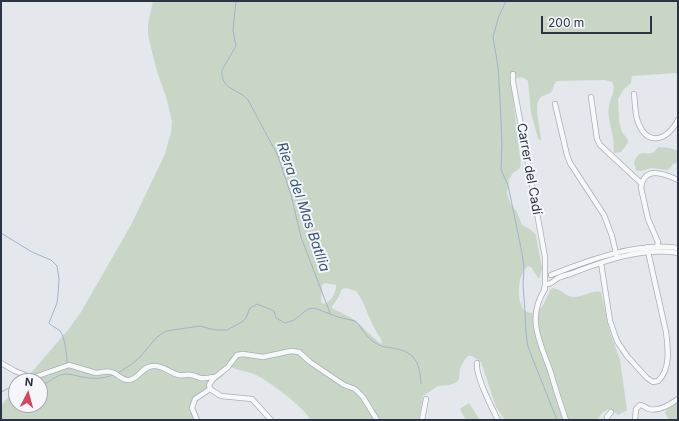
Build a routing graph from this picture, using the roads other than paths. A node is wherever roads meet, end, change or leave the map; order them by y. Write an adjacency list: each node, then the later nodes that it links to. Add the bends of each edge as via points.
1 (513, 74): 14 (street, Carrer del Cadí)
2 (634, 94): 5 (street, via 637,118 644,133 651,137 663,137)
3 (591, 97): 7 (street, via 600,145)
4 (555, 104): 12 (street, via 570,163 604,215)
5 (678, 120)
6 (678, 180): 7 (street, via 658,173 648,175)
7 (641, 183): 8 (street, via 648,219 659,244)
8 (657, 248): 9 (street); 10 (street); 11 (street)
9 (678, 248)
10 (647, 250): 12 (street); 13 (street, via 668,345 666,369 658,381 653,382 647,378 617,341 610,321)
11 (678, 253)
12 (616, 256): 13 (street); 15 (street)
13 (600, 263): 16 (street)
14 (546, 264): 15 (street, Carrer del Cadí); 16 (street, Carrer del Cadí)
15 (551, 275): 16 (street, via 548,275); 16 (street, Carrer del Cadí, via 554,278)
16 (548, 281): 29 (street, via 537,303 536,332)
17 (477, 363): 28 (street, via 478,376)
18 (1, 364): 19 (street, via 32,378 69,364 96,373 104,370 128,380 147,367 154,366 161,366 179,375 205,378)
19 (215, 376): 20 (street); 26 (street, via 228,367 238,355 262,357 291,351 299,352 344,385 355,389)
20 (210, 389): 24 (street, via 195,399 192,408); 25 (street, via 222,396 256,401)
21 (426, 399): 27 (street)
22 (678, 399): 31 (street, via 656,409 640,404 636,409)
23 (611, 412): 30 (street)
24 (197, 420)
25 (271, 420)
26 (377, 420)
27 (422, 420)
28 (498, 420)
29 (566, 420)
30 (607, 420)
31 (635, 420)

